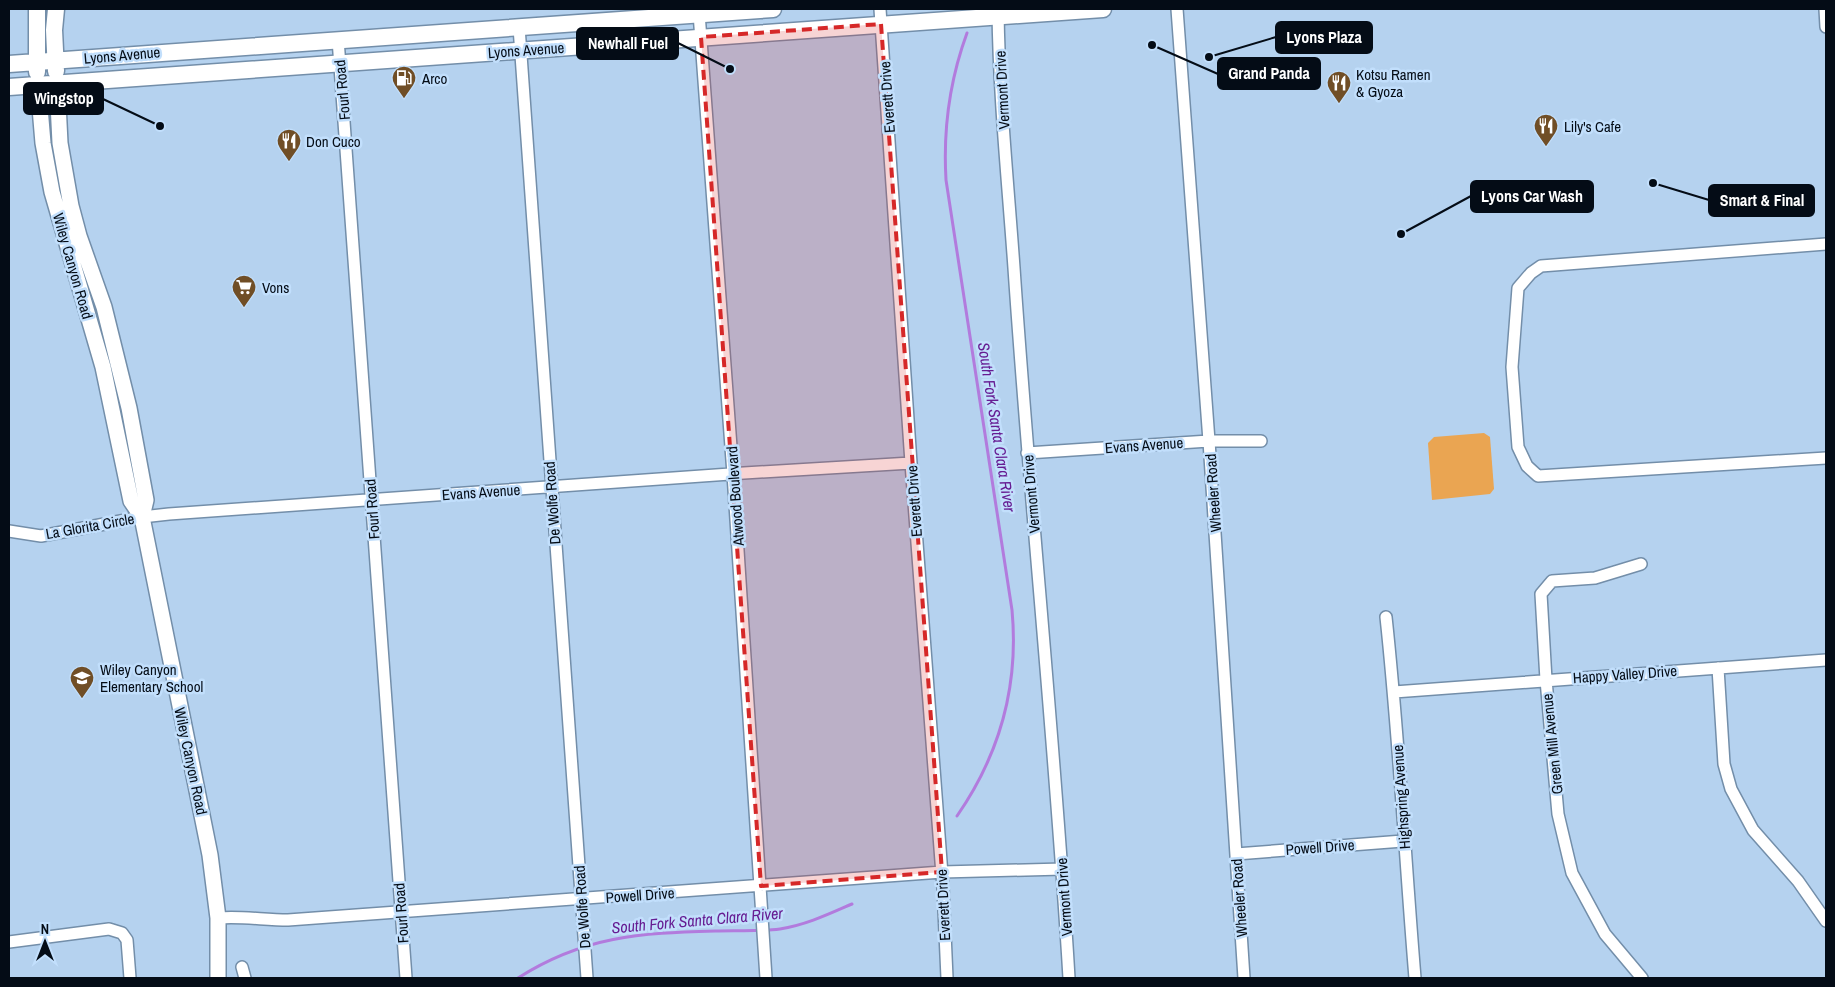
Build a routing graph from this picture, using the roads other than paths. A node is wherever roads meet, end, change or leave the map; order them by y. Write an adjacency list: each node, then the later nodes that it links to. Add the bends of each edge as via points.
1 (37, 9): 17 (main road, Wiley Canyon Road)
2 (56, 9): 16 (main road, Wiley Canyon Road)
3 (773, 9): 7 (main road, Lyons Avenue)
4 (1103, 9): 8 (main road, Lyons Avenue)
5 (1177, 9): 29 (street, Wheeler Road)
6 (1825, 9): 11 (street)
7 (699, 13): 10 (main road, Lyons Avenue); 12 (street, Atwood Boulevard)
8 (998, 13): 9 (main road, Lyons Avenue); 31 (street, Vermont Drive)
9 (881, 16): 12 (main road, Lyons Avenue); 33 (street, Everett Drive)
10 (519, 27): 13 (main road, Lyons Avenue); 15 (street, De Wolfe Road)
11 (1826, 27)
12 (701, 37): 15 (main road, Lyons Avenue); 36 (street, Atwood Boulevard)
13 (338, 39): 14 (main road, Lyons Avenue); 18 (street, Fourl Road)
14 (310, 41): 16 (main road, Lyons Avenue); 20 (main road, via 278,54 237,58)
15 (521, 50): 18 (main road, Lyons Avenue); 37 (street, De Wolfe Road)
16 (56, 60): 17 (main road, Lyons Avenue); 21 (main road, Wiley Canyon Road)
17 (37, 62): 19 (main road, Lyons Avenue); 22 (main road, Wiley Canyon Road)
18 (340, 63): 20 (main road, Lyons Avenue); 38 (street, Fourl Road)
19 (9, 64)
20 (226, 71): 21 (main road, Lyons Avenue)
21 (57, 83): 22 (main road, Lyons Avenue); 25 (street, Wiley Canyon Road, via 60,143 72,206)
22 (38, 84): 23 (main road, Lyons Avenue); 26 (street, Wiley Canyon Road, via 43,142 54,200)
23 (9, 87)
24 (1826, 244): 32 (street, via 1541,266 1518,288 1512,367 1518,447 1527,466 1538,476)
25 (112, 338): 26 (street); 27 (street, Wiley Canyon Road)
26 (96, 344): 28 (street, Wiley Canyon Road)
27 (133, 429): 28 (street); 34 (street, Wiley Canyon Road)
28 (116, 432): 35 (street, Wiley Canyon Road)
29 (1209, 441): 30 (street, Evans Avenue); 31 (street, Evans Avenue); 48 (street, Wheeler Road)
30 (1261, 441)
31 (1027, 453): 49 (street, Vermont Drive)
32 (1826, 458)
33 (911, 463): 36 (street, Evans Avenue); 50 (street, Everett Drive)
34 (140, 464): 35 (street); 39 (street, Wiley Canyon Road, via 146,500)
35 (123, 466): 39 (street, Wiley Canyon Road, via 131,501)
36 (734, 474): 37 (street, Evans Avenue); 51 (street, Atwood Boulevard)
37 (551, 488): 38 (street, Evans Avenue); 52 (street, De Wolfe Road)
38 (371, 500): 39 (street, Evans Avenue); 53 (street, Fourl Road)
39 (142, 517): 40 (street, La Glorita Circle, via 41,536); 54 (street, Wiley Canyon Road, via 207,837)
40 (9, 531)
41 (1641, 564): 45 (street, Green Mill Avenue, via 1595,578 1552,581 1541,594)
42 (1386, 617): 46 (street, Highspring Avenue)
43 (1826, 660): 44 (street, Happy Valley Drive)
44 (1718, 668): 45 (street, Happy Valley Drive); 55 (street, via 1724,764 1731,789 1753,830 1798,881)
45 (1546, 680): 46 (street, Happy Valley Drive); 66 (street, Green Mill Avenue, via 1558,814 1572,873 1605,934)
46 (1394, 692): 47 (street, Highspring Avenue)
47 (1404, 841): 48 (street, Powell Drive); 65 (street, Highspring Avenue)
48 (1236, 854): 64 (street, Wheeler Road)
49 (1062, 868): 50 (street, Powell Drive); 63 (street, Vermont Drive)
50 (942, 872): 51 (street, Powell Drive); 62 (street, Everett Drive)
51 (761, 886): 52 (street, Powell Drive); 61 (street, Atwood Boulevard)
52 (582, 899): 53 (street, Powell Drive); 60 (street, De Wolfe Road)
53 (401, 913): 54 (street, Powell Drive, via 288,920 246,916); 59 (street, Fourl Road)
54 (218, 918): 58 (street, Wiley Canyon Road)
55 (1826, 920)
56 (9, 942): 57 (street, via 109,929 122,933 127,940)
57 (130, 978)
58 (218, 978)
59 (406, 978)
60 (587, 978)
61 (766, 978)
62 (947, 978)
63 (1069, 978)
64 (1244, 978)
65 (1415, 978)
66 (1642, 978)

